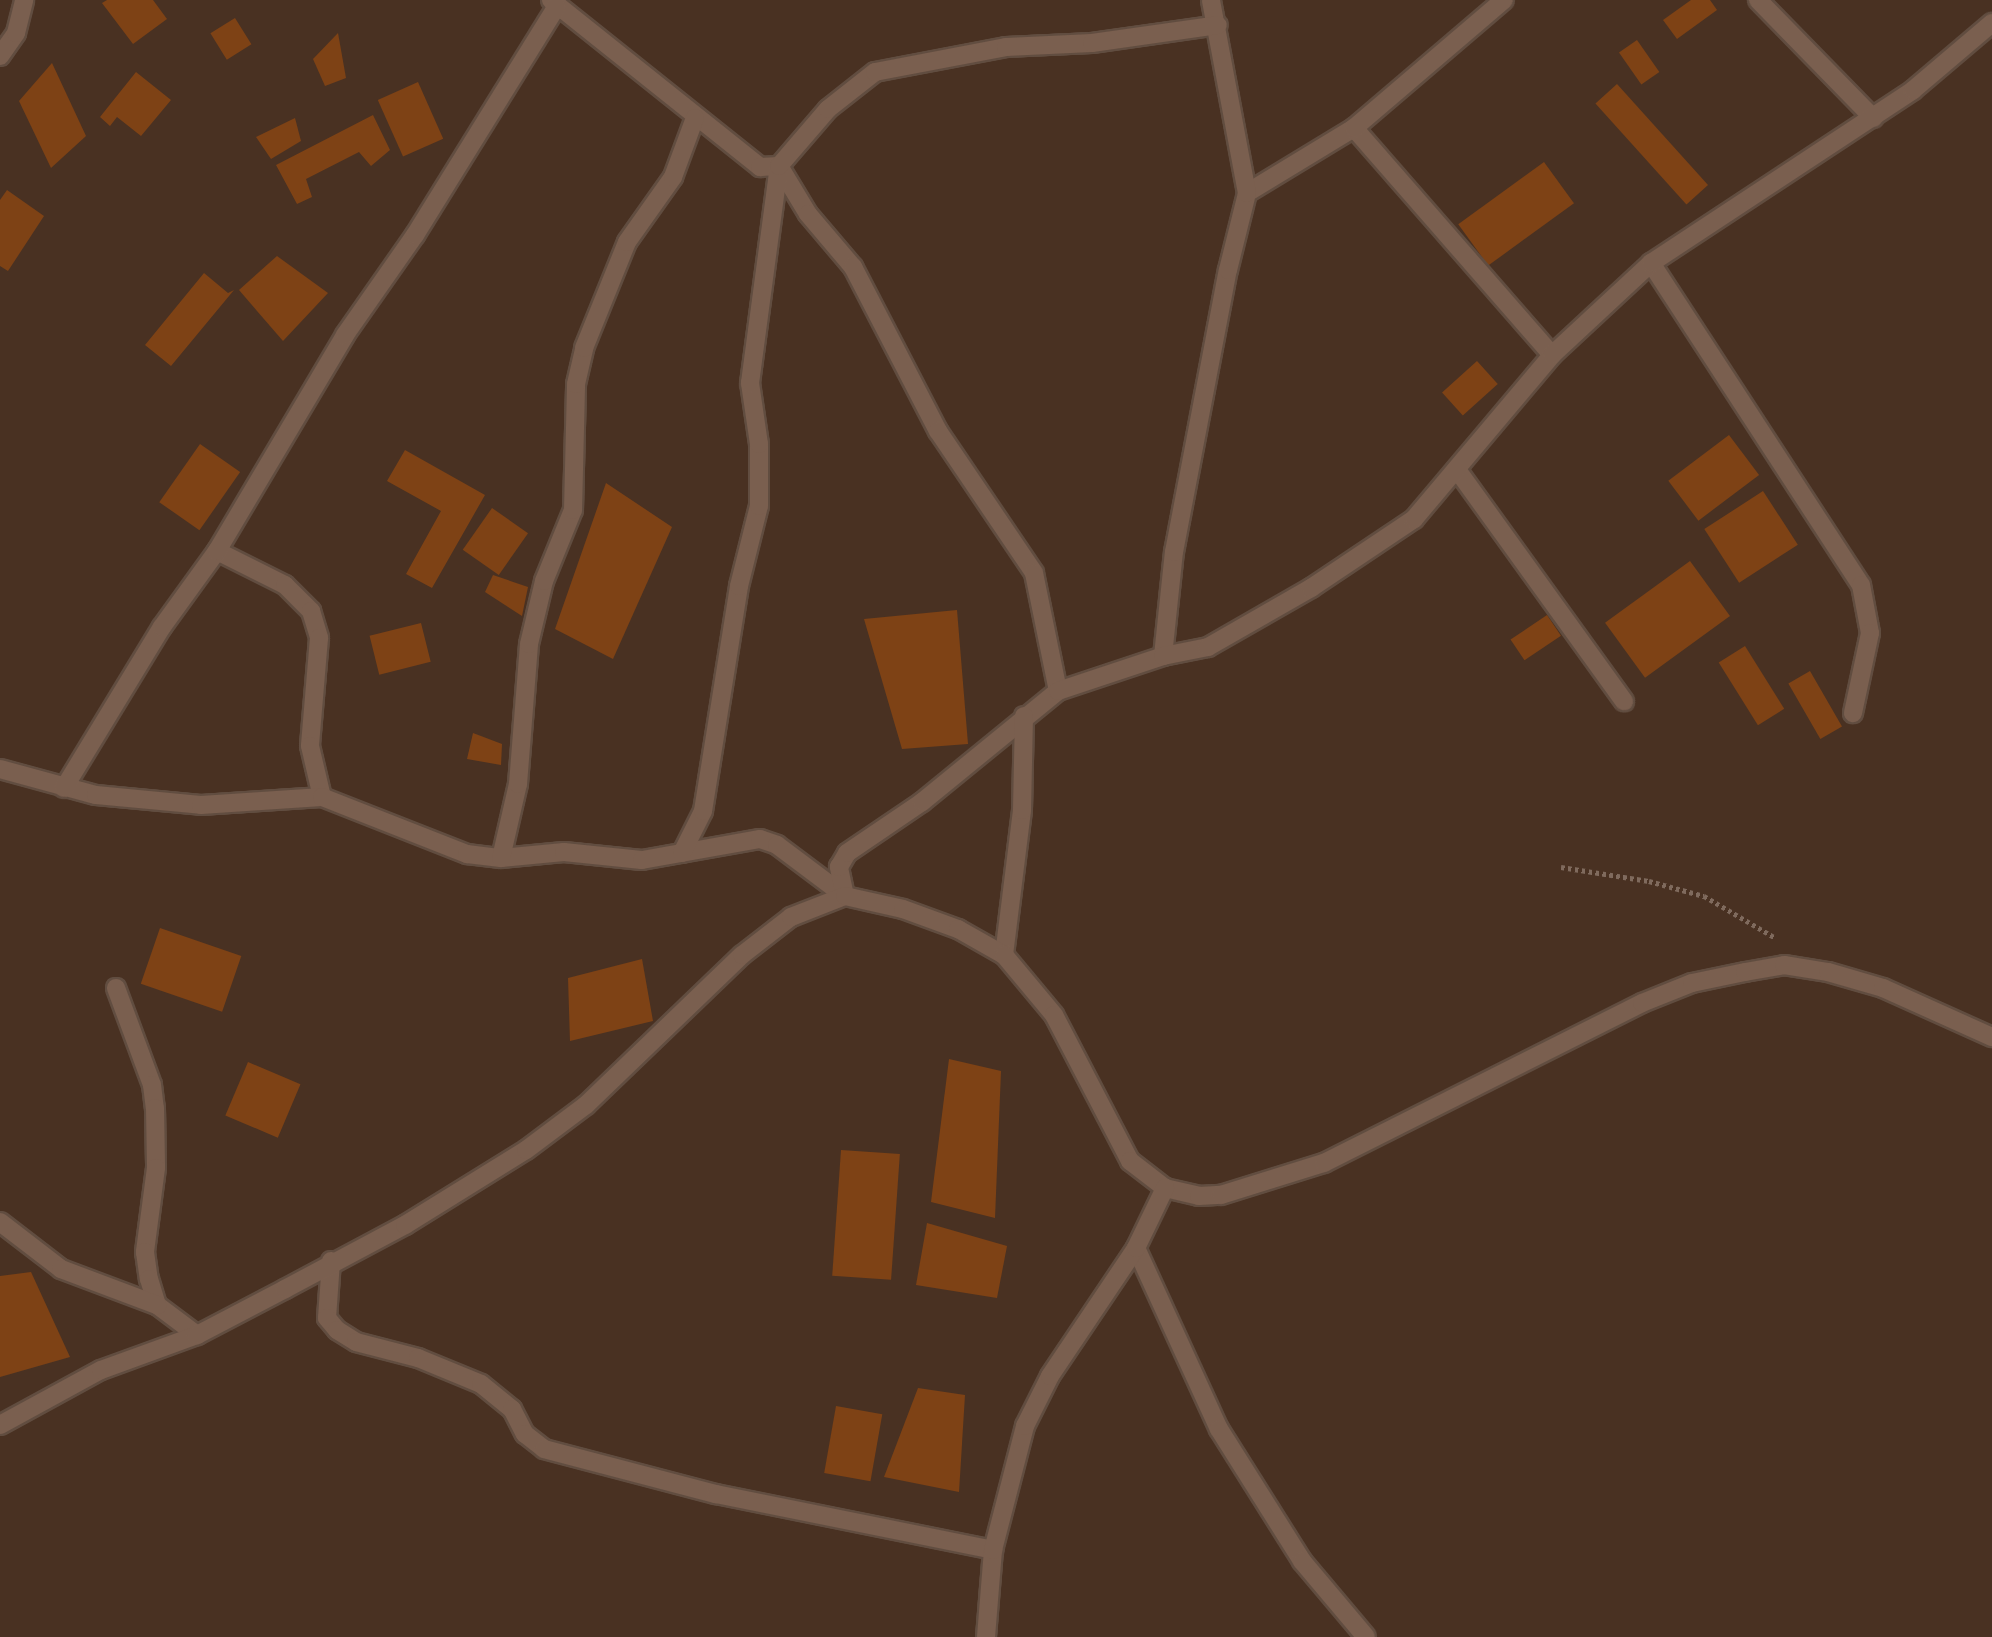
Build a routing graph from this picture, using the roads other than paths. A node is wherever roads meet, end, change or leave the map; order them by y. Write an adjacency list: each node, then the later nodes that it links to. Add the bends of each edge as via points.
1 (24, 0): 8 (street, via 16,33)
2 (1211, 0): 7 (street)
3 (1504, 0): 11 (street)
4 (1758, 0): 10 (street)
5 (554, 3): 9 (street); 17 (street, via 415,235 345,335)
6 (1992, 23): 10 (street)
7 (1218, 25): 12 (street, via 1092,43 1006,47 875,72 828,109); 13 (street)
8 (0, 56)
9 (695, 118): 12 (street, via 760,167); 27 (street, via 673,177 627,242 584,348 576,384 573,510 544,581 529,643 518,784)
10 (1873, 118): 14 (street)
11 (1354, 128): 13 (street); 15 (street)
12 (779, 166): 19 (street, via 808,214 865,284 938,431 1034,573); 26 (street, via 750,383 759,444 759,506 739,586 704,811)
13 (1247, 193): 18 (street, via 1215,332 1174,552)
14 (1651, 263): 15 (street); 21 (street, via 1861,585 1870,633)
15 (1552, 355): 16 (street)
16 (1458, 471): 18 (street, via 1414,519 1311,588 1209,647); 20 (street)
17 (217, 551): 24 (street, via 162,626); 25 (street, via 285,585 311,611 319,638 310,746)
18 (1163, 656): 19 (street)
19 (1058, 691): 22 (street)
20 (1624, 701)
21 (1853, 713)
22 (1024, 716): 28 (street, via 922,802 847,853 839,867); 29 (street, via 1023,799)
23 (0, 769): 24 (street)
24 (64, 788): 25 (street, via 201,805)
25 (322, 797): 27 (street, via 467,854)
26 (682, 853): 27 (street, via 642,860 564,852); 28 (street, via 760,839 778,845)
27 (501, 858)
28 (845, 897): 29 (street, via 903,909 958,929); 35 (street, via 791,917 742,955 556,1131 405,1225)
29 (1004, 955): 32 (street, via 1054,1015 1130,1161)
30 (116, 988): 36 (street, via 153,1097 156,1168 145,1252)
31 (1992, 1037): 32 (street, via 1883,988 1784,965 1692,983 1642,1003 1324,1163 1221,1195)
32 (1166, 1188): 34 (street)
33 (0, 1222): 36 (street, via 61,1269)
34 (1136, 1248): 39 (street, via 1037,1399 1014,1460); 41 (street, via 1219,1429 1302,1561)
35 (331, 1261): 37 (street); 39 (street, via 327,1318 337,1330 365,1345 418,1358 481,1384 512,1409 525,1434 544,1449 716,1494)
36 (157, 1305): 37 (street)
37 (197, 1335): 38 (street, via 101,1370)
38 (0, 1425)
39 (993, 1550): 40 (street)
40 (986, 1637)
41 (1366, 1637)

